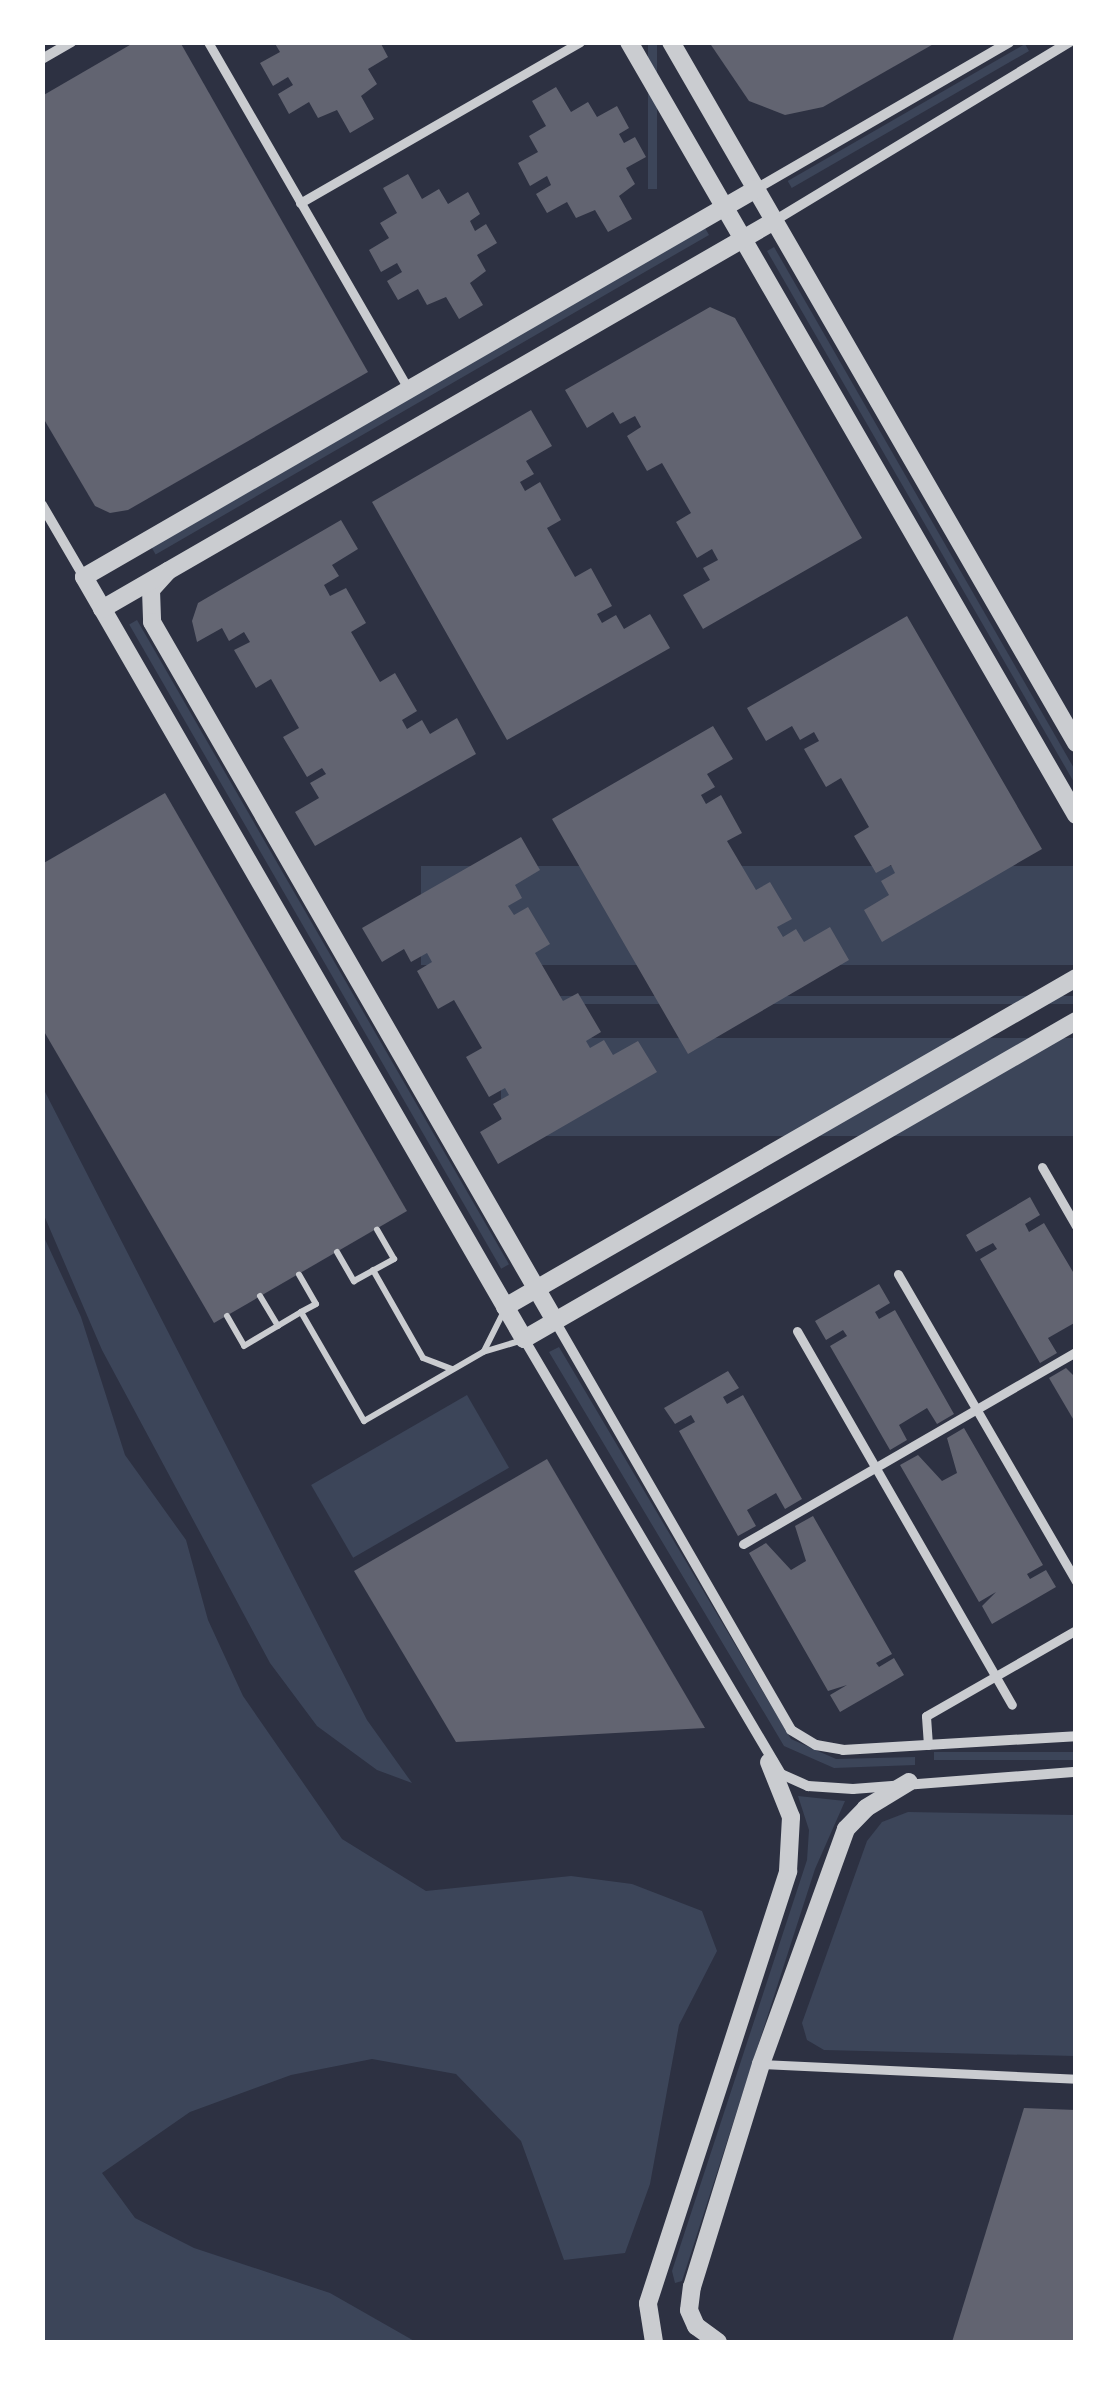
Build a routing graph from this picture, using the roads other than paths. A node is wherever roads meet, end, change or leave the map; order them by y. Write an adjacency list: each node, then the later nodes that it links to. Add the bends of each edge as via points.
1 (71, 42): 8 (street)
2 (208, 42): 10 (street)
3 (580, 42): 10 (street)
4 (629, 42): 11 (street)
5 (671, 42): 9 (street)
6 (1010, 42): 9 (street)
7 (1070, 42): 12 (street)
8 (42, 59)
9 (756, 189): 11 (street); 12 (street)
10 (300, 203): 14 (street)
11 (724, 207): 13 (street); 14 (street)
12 (774, 220): 13 (street); 19 (street)
13 (742, 239): 16 (street); 20 (street)
14 (408, 390): 17 (street)
15 (42, 505): 17 (street)
16 (168, 570): 18 (street); 30 (street, via 149,596 152,622)
17 (84, 577): 18 (street)
18 (102, 608): 32 (street)
19 (1076, 743)
20 (1076, 814)
21 (1076, 978): 30 (street)
22 (1076, 1020): 35 (street)
23 (1042, 1167): 24 (street)
24 (1076, 1226)
25 (377, 1229): 27 (lane, via 394,1258)
26 (337, 1252): 27 (lane, via 354,1282)
27 (373, 1270): 41 (lane, via 428,1362 444,1370)
28 (299, 1274): 33 (lane, via 316,1304)
29 (898, 1274): 42 (street)
30 (537, 1289): 32 (street); 35 (street)
31 (260, 1296): 36 (lane)
32 (505, 1307): 38 (street); 39 (lane)
33 (301, 1312): 36 (lane); 41 (lane, via 364,1421)
34 (226, 1316): 36 (lane, via 244,1346)
35 (556, 1321): 38 (street); 50 (street, via 792,1730 816,1745 842,1750)
36 (278, 1326)
37 (797, 1331): 43 (street)
38 (524, 1339): 39 (lane); 51 (street)
39 (483, 1352): 41 (lane)
40 (1076, 1352): 42 (street)
41 (462, 1365)
42 (976, 1410): 43 (street); 45 (street)
43 (875, 1467): 44 (street); 47 (street)
44 (743, 1544)
45 (1076, 1581)
46 (1076, 1630): 47 (street)
47 (996, 1676): 48 (street); 50 (street, via 926,1716)
48 (1012, 1705)
49 (1076, 1736): 50 (street)
50 (928, 1745)
51 (769, 1762): 53 (street, via 820,1788); 56 (street, via 791,1817 788,1871 648,2304)
52 (1076, 1772): 53 (street)
53 (908, 1782): 54 (street, via 846,1829)
54 (760, 2064): 55 (street); 57 (street, via 692,2287 689,2310 696,2326)
55 (1076, 2078)
56 (654, 2342)
57 (718, 2342)

